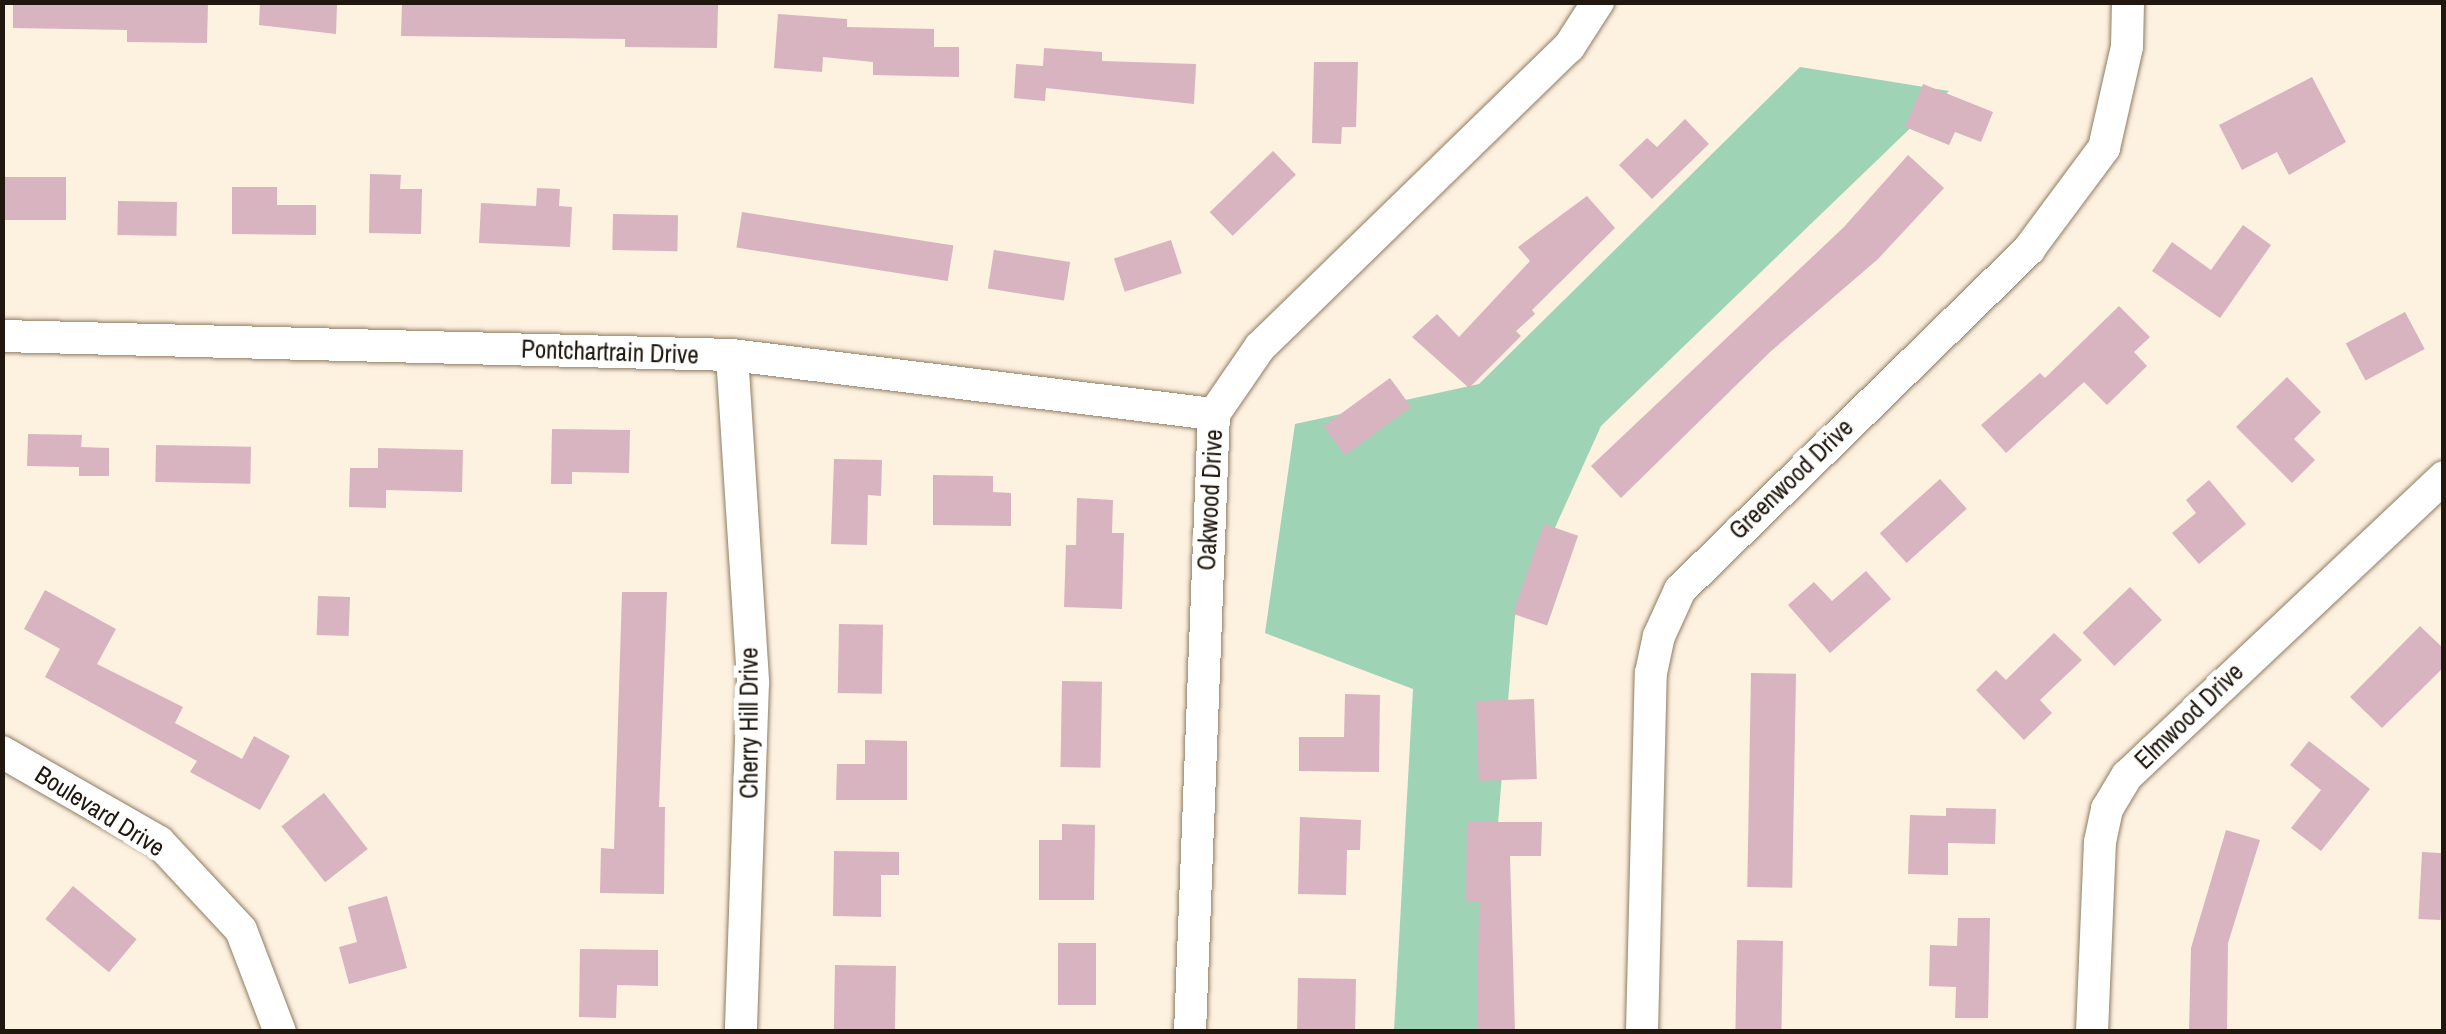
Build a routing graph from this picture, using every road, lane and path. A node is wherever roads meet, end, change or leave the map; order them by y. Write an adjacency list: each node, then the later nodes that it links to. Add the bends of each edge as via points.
1 (1598, 2): 5 (street, Oakwood Drive, via 1569,47 1248,359)
2 (2128, 2): 11 (street, Greenwood Drive, via 2126,46 2104,148 2029,250 1680,590 1658,636 1651,673)
3 (2, 336): 4 (street, Pontchartrain Drive)
4 (732, 355): 5 (street, Pontchartrain Drive); 9 (street, Cherry Hill Drive, via 753,683)
5 (1214, 414): 10 (street, Oakwood Drive)
6 (2444, 477): 12 (street, Elmwood Drive, via 2127,776 2107,809 2100,842)
7 (2, 752): 8 (street, Boulevard Drive, via 160,842 240,930)
8 (280, 1032)
9 (741, 1032)
10 (1190, 1032)
11 (1642, 1032)
12 (2092, 1032)

